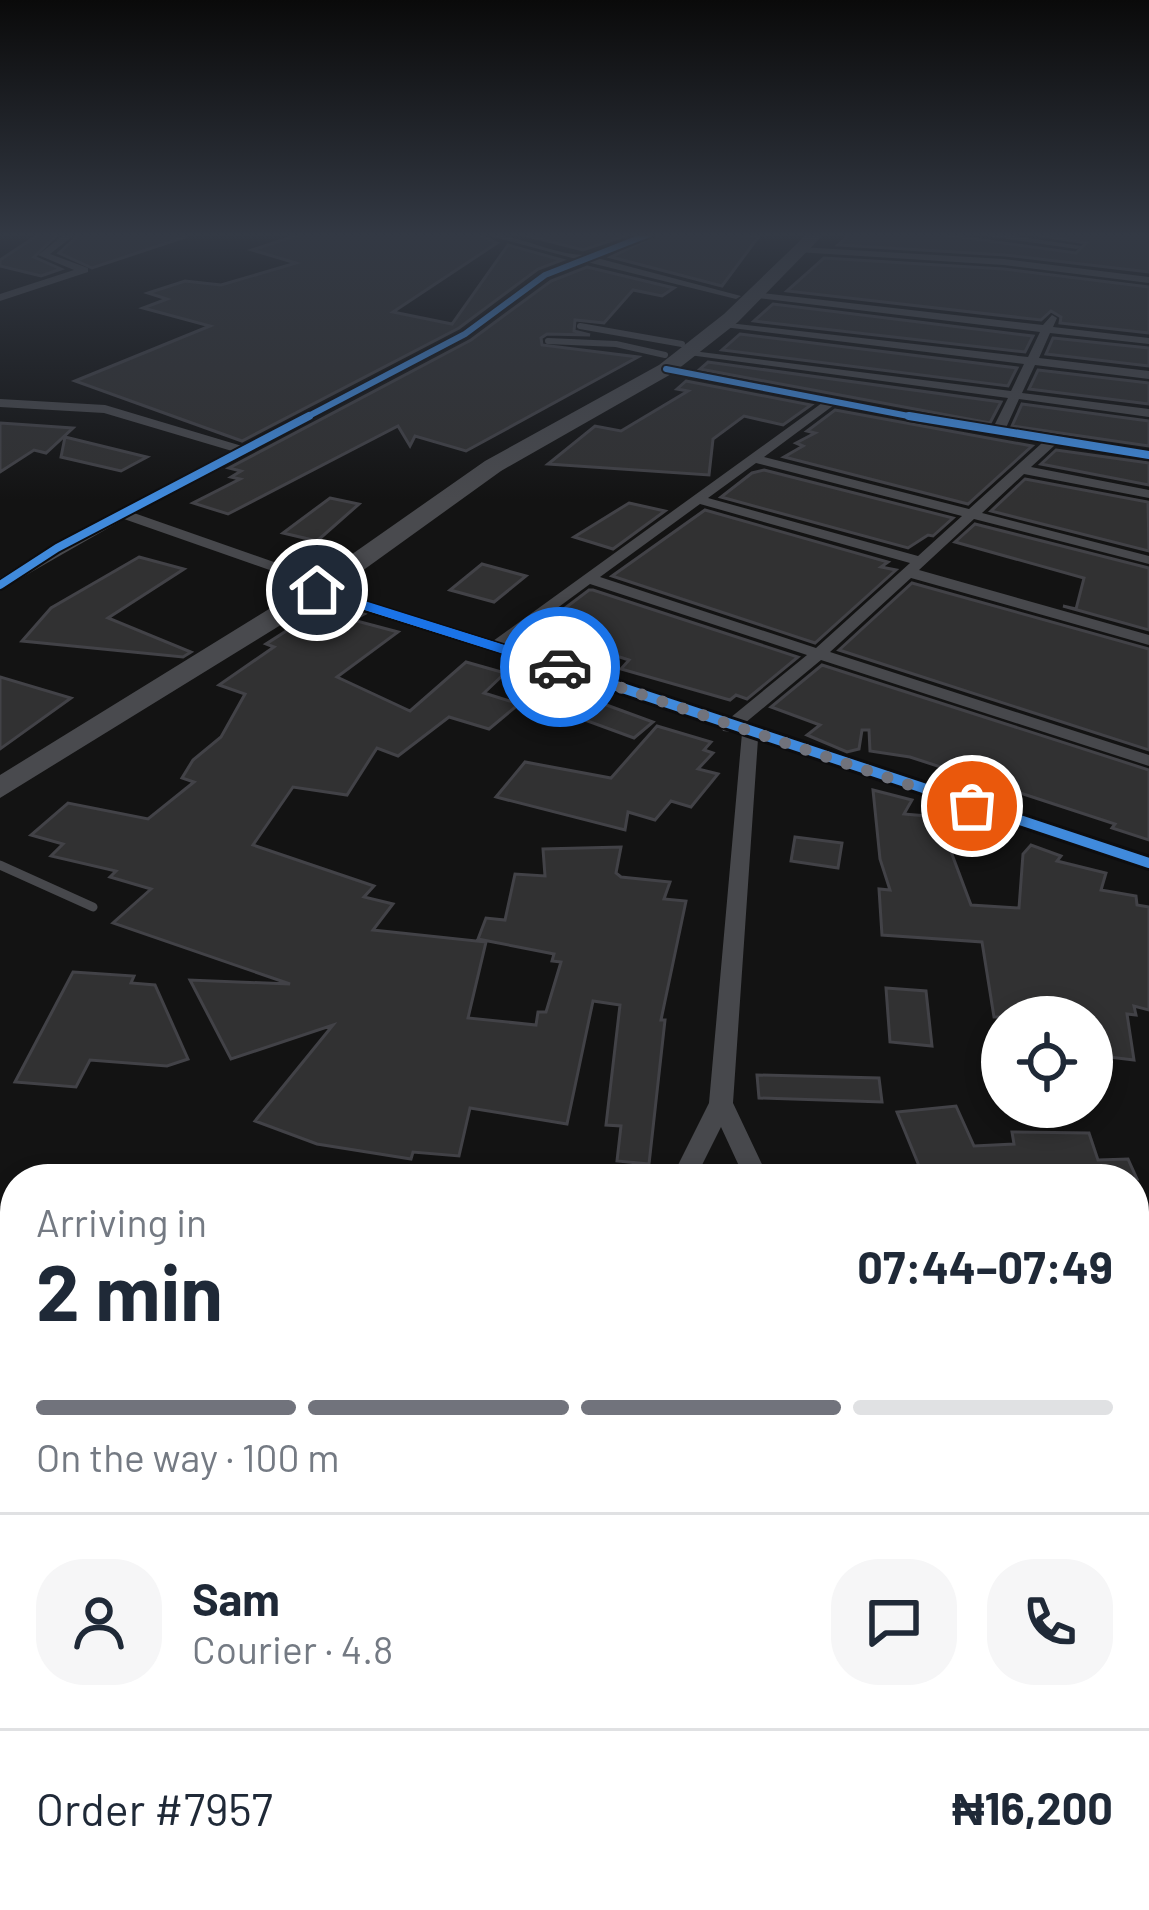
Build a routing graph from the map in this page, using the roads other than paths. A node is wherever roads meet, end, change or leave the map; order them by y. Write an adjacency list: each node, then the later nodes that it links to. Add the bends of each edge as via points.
1 (482, 322): 18 (street)
2 (714, 322): 9 (main road)
3 (1039, 322): 4 (street)
4 (1049, 323): 8 (street); 10 (street)
5 (724, 324): 9 (main road); 10 (street)
6 (580, 326): 9 (lane)
7 (548, 341): 9 (lane)
8 (1149, 341)
9 (676, 355): 12 (street); 13 (street); 29 (main road)
10 (1031, 360): 11 (street); 12 (street)
11 (1149, 375)
12 (1017, 394): 15 (street); 16 (street)
13 (831, 402): 16 (street); 20 (street)
14 (0, 403): 18 (street, via 105,409)
15 (1149, 413)
16 (997, 433): 17 (street)
17 (1052, 442): 19 (street); 21 (street)
18 (247, 451): 25 (street)
19 (1149, 455)
20 (756, 459): 23 (street); 24 (street)
21 (1020, 469): 22 (street); 24 (street)
22 (1149, 494)
23 (698, 499): 27 (street); 28 (street)
24 (973, 513): 26 (street); 27 (street)
25 (124, 514): 29 (street); 30 (street)
26 (1149, 560)
27 (914, 566): 31 (street); 33 (street)
28 (586, 578): 32 (street); 33 (street)
29 (310, 584): 32 (street); 36 (main road); 37 (main road)
30 (0, 585)
31 (1149, 640)
32 (497, 645): 34 (street)
33 (821, 652): 34 (street); 35 (street)
34 (740, 730): 38 (street); 41 (street)
35 (1149, 761)
36 (0, 765)
37 (0, 789)
38 (1149, 863)
39 (0, 865): 40 (lane)
40 (93, 908)
41 (721, 1103): 42 (street); 43 (street)
42 (690, 1164)
43 (750, 1164)

